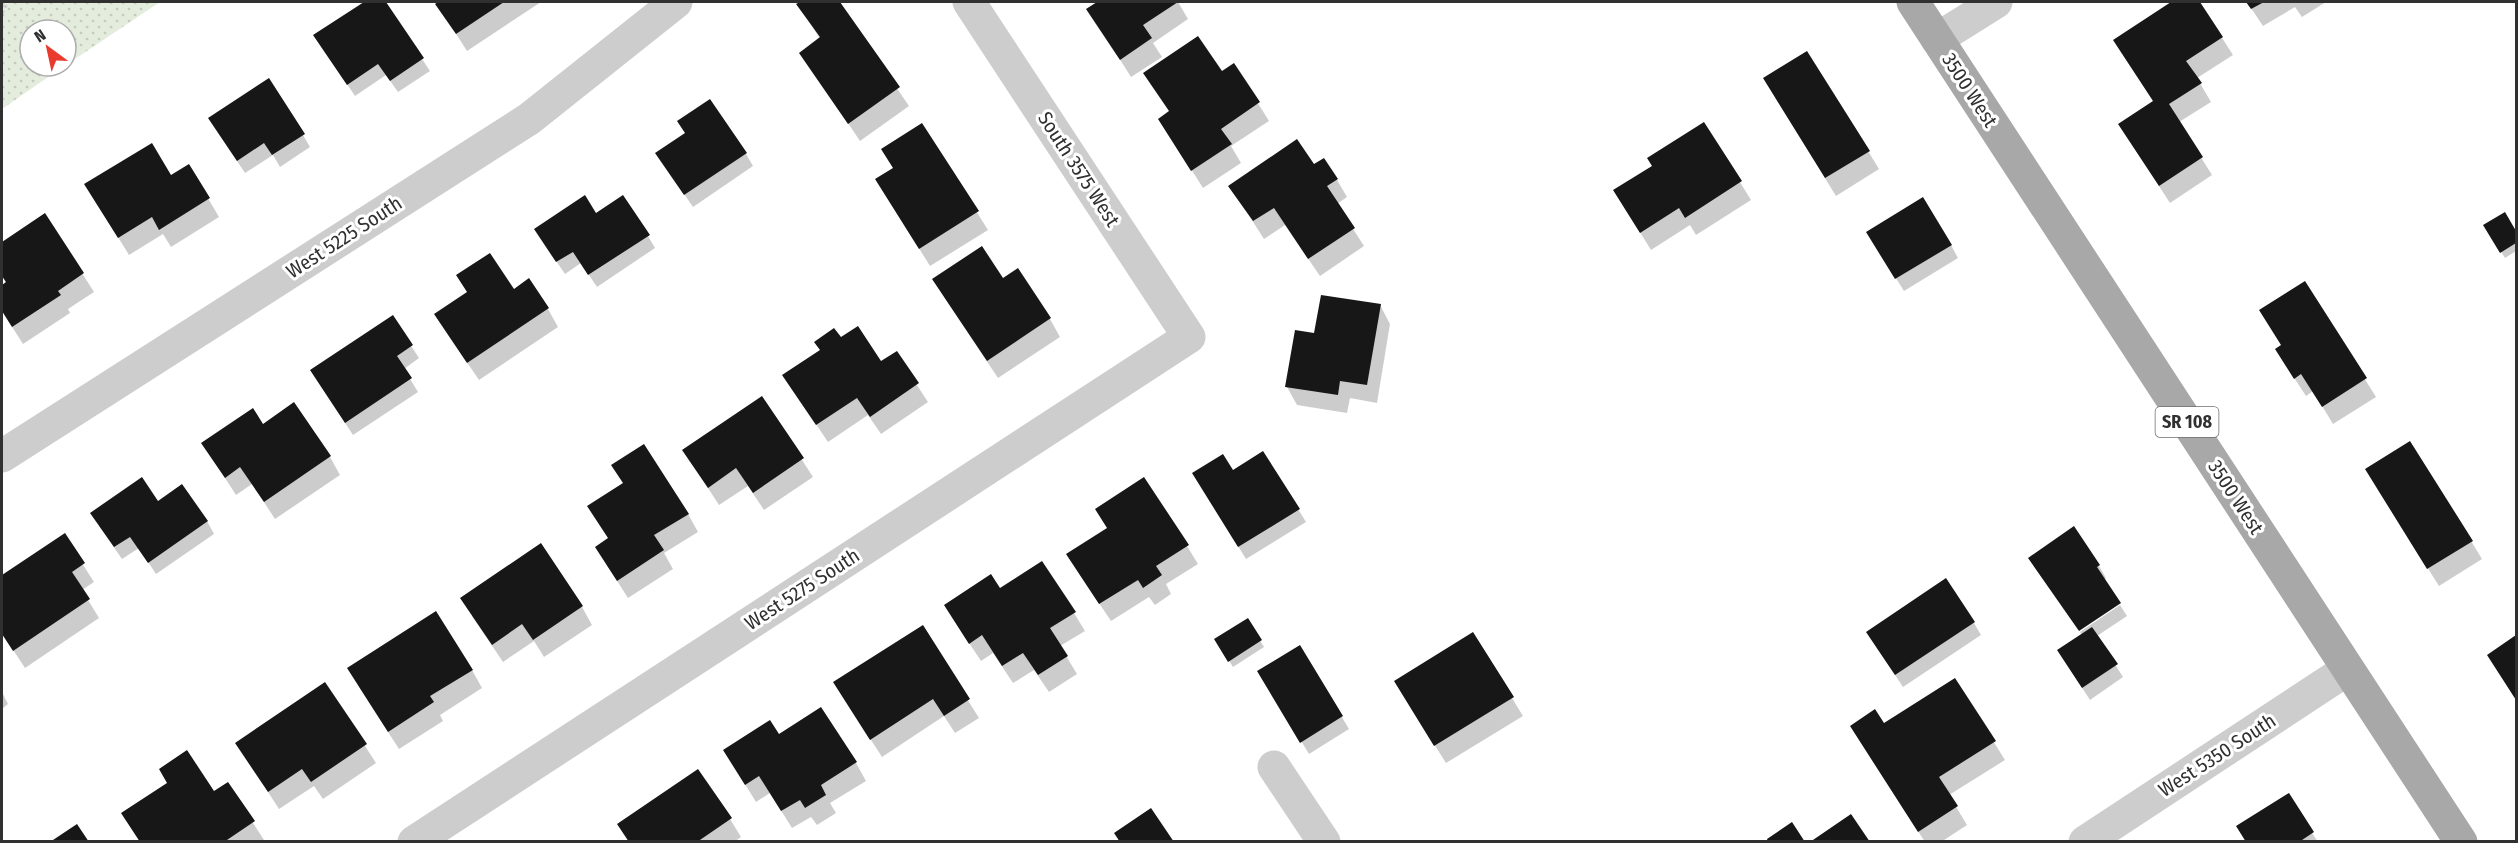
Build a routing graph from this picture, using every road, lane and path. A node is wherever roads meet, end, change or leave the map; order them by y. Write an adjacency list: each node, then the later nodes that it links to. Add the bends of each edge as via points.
1 (7, 2): 6 (path)
2 (676, 2): 9 (street, West 5225 South, via 529,119)
3 (969, 2): 8 (street, South 3575 West)
4 (1913, 2): 7 (main road, 3500 West / SR 108)
5 (1996, 2): 7 (street)
6 (2, 13)
7 (1937, 39): 10 (main road, 3500 West / SR 108)
8 (1189, 337): 12 (street, West 5275 South)
9 (2, 456)
10 (2348, 669): 14 (street, West 5350 South); 15 (main road, 3500 West / SR 108)
11 (1274, 767): 13 (street)
12 (414, 842)
13 (1324, 842)
14 (2085, 842)
15 (2461, 842)

